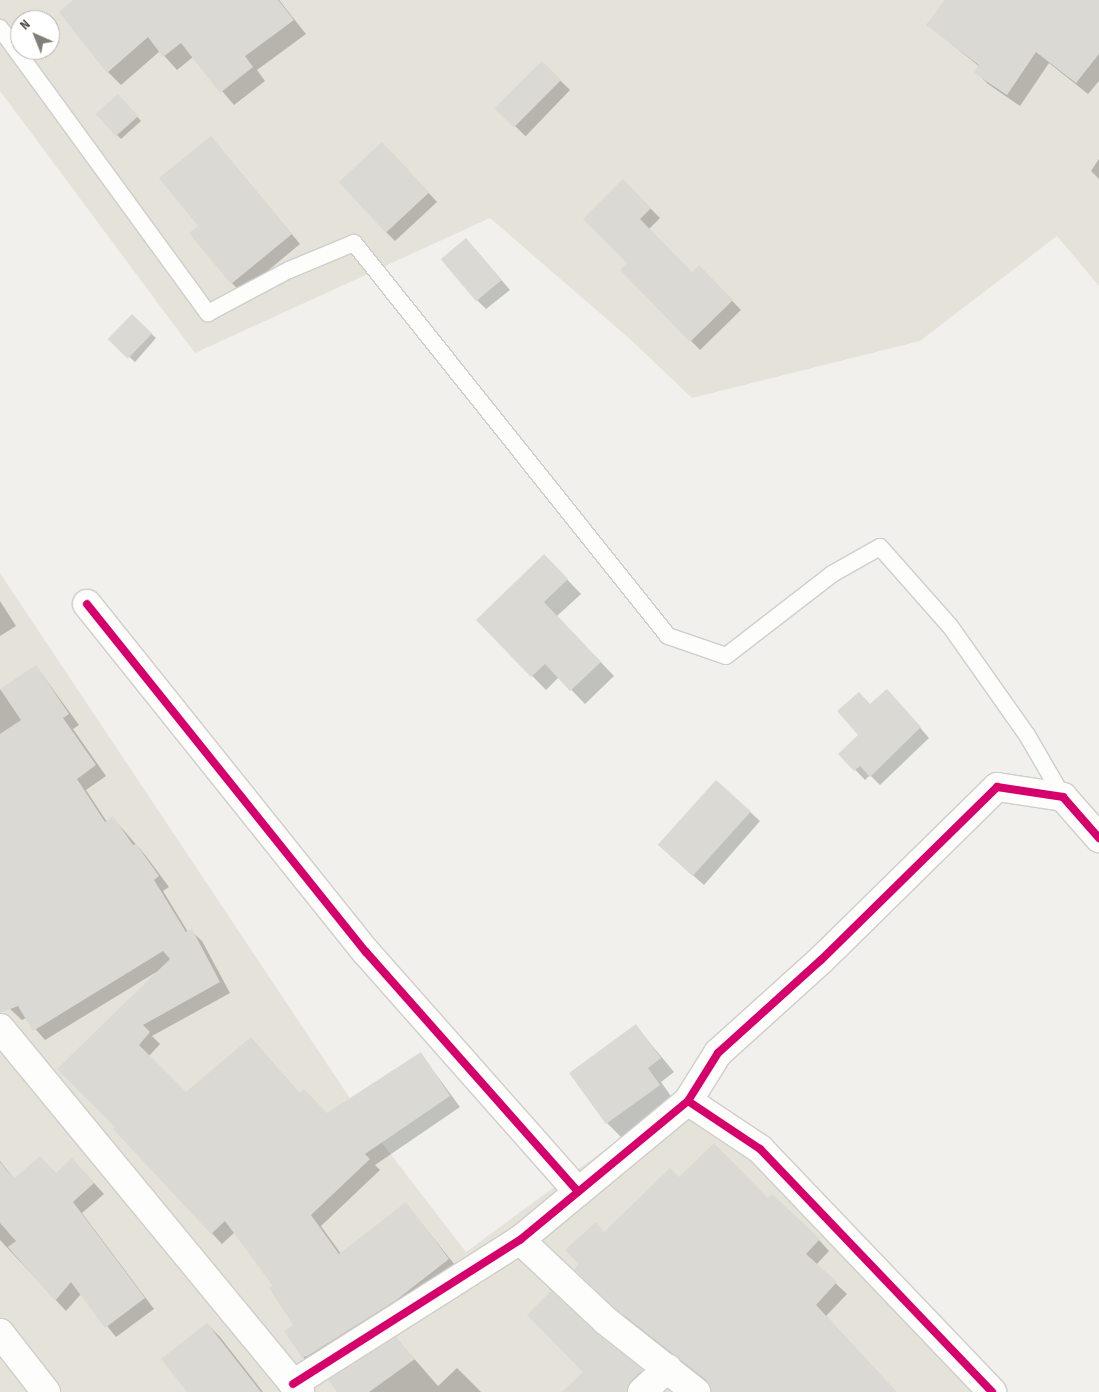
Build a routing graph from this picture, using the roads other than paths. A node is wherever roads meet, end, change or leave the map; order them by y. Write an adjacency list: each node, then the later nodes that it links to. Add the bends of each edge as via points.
1 (0, 28): 3 (lane, via 208,313 289,270 354,243 668,636 726,656 832,574 880,547 950,626 1027,735)
2 (87, 604): 7 (street, via 366,952)
3 (1063, 797): 4 (street); 6 (street, via 998,787 821,960 718,1053)
4 (1099, 838)
5 (0, 1028): 11 (street)
6 (688, 1101): 7 (street); 15 (street, via 760,1149)
7 (578, 1192): 8 (street)
8 (520, 1240): 10 (street, via 606,1321); 11 (street)
9 (0, 1333): 12 (street)
10 (668, 1368): 13 (street); 14 (street)
11 (296, 1388)
12 (46, 1392)
13 (642, 1392)
14 (696, 1392)
15 (992, 1392)

